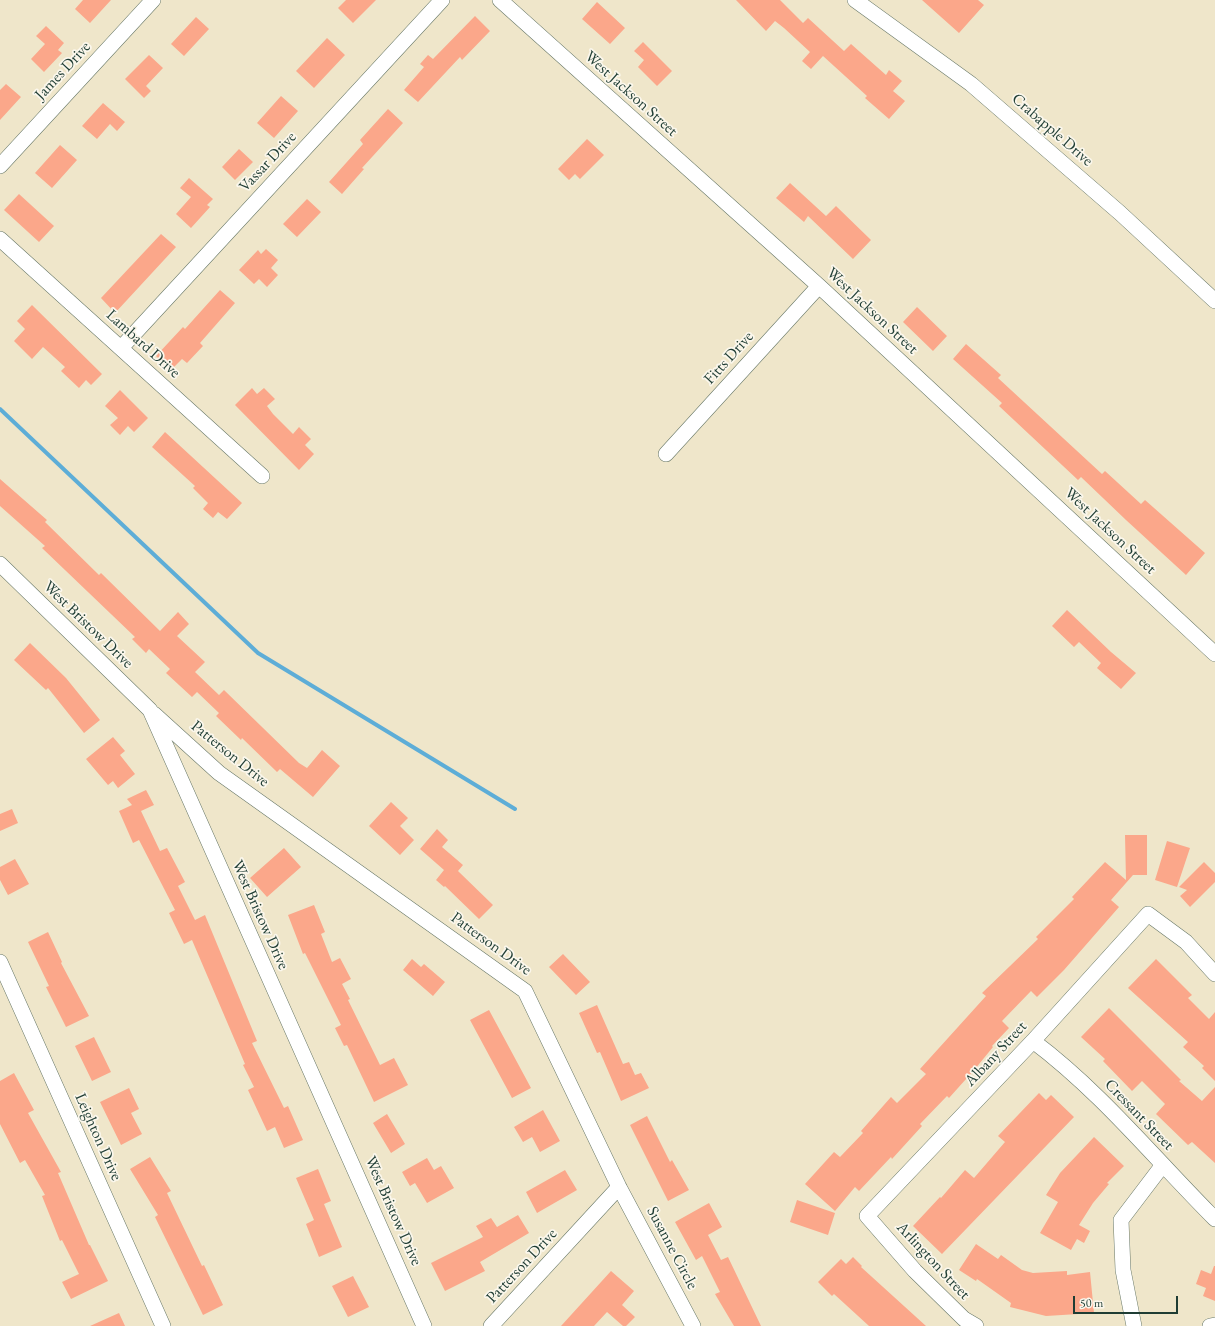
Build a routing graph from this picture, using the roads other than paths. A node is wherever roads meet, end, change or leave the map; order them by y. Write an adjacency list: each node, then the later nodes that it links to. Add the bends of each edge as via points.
1 (153, 0): 5 (street, James Drive)
2 (442, 0): 9 (street, Vassar Drive)
3 (500, 0): 7 (street, West Jackson Street)
4 (855, 0): 8 (street, Crabapple Drive, via 972,84 1120,213)
5 (0, 166)
6 (0, 239): 9 (street, Lambard Drive)
7 (819, 286): 10 (street, Fitts Drive); 13 (street, West Jackson Street)
8 (1215, 301)
9 (121, 348): 11 (street, Lambard Drive)
10 (666, 454)
11 (262, 476)
12 (0, 564): 14 (street, West Bristow Drive)
13 (1215, 654)
14 (150, 710): 19 (street, Patterson Drive, via 219,773 525,991); 24 (street, West Bristow Drive)
15 (0, 962): 23 (street, Leighton Drive)
16 (1215, 974): 17 (street, Albany Street, via 1186,942 1148,914)
17 (1033, 1041): 18 (street, Cressant Street, via 1102,1100); 20 (street, Albany Street)
18 (1162, 1166): 21 (street, Cressant Street); 28 (street, via 1121,1220 1123,1270)
19 (619, 1187): 25 (street, Patterson Drive); 26 (street, Susanne Circle)
20 (867, 1216): 27 (street, Arlington Street, via 915,1271 964,1319)
21 (1215, 1220)
22 (1215, 1325): 29 (street)
23 (163, 1326)
24 (424, 1326)
25 (491, 1326)
26 (693, 1326)
27 (976, 1326)
28 (1134, 1326)
29 (1210, 1326)

